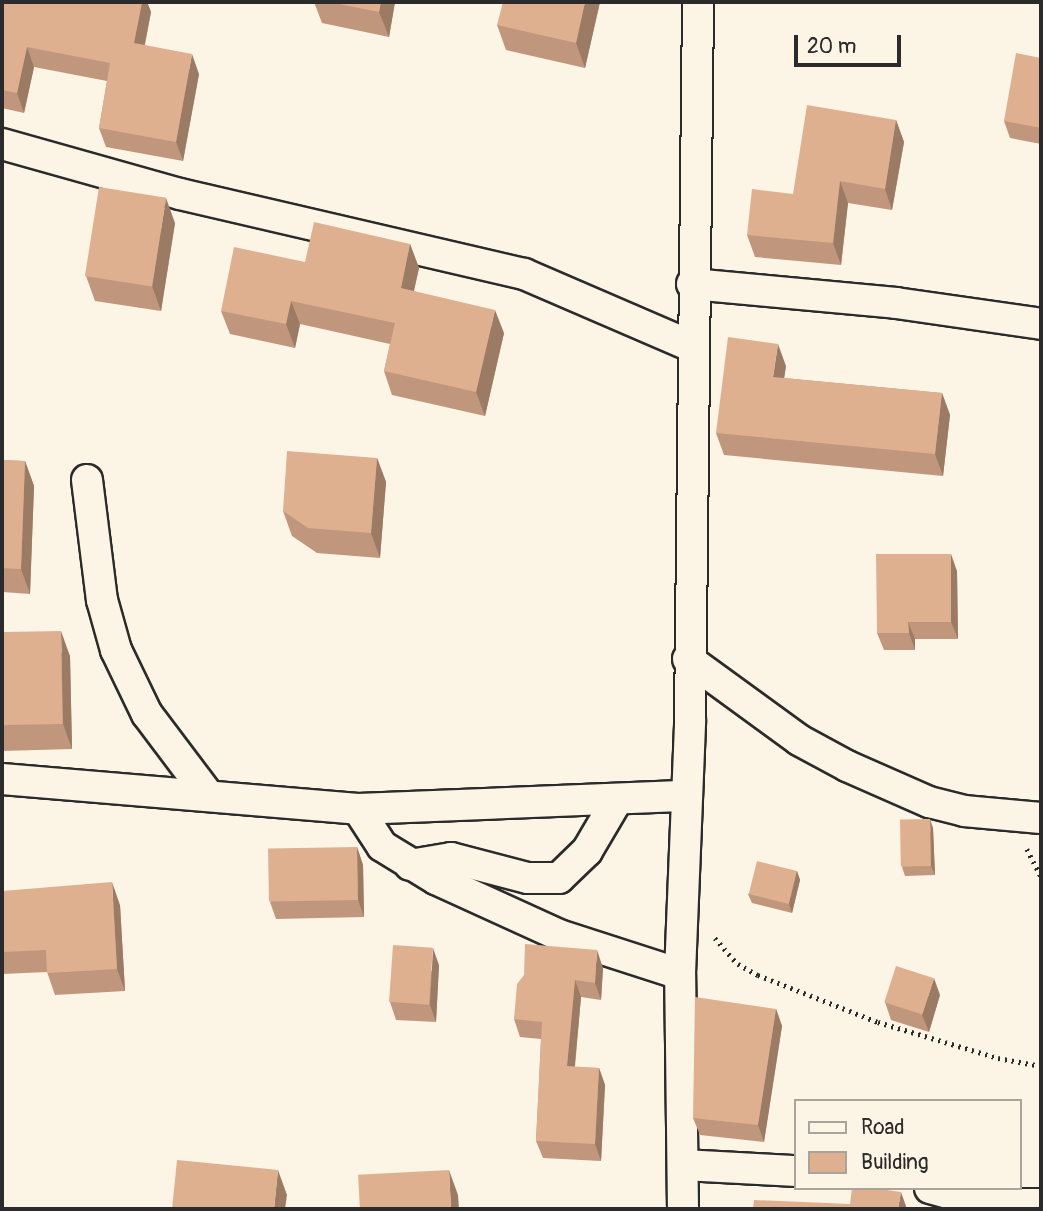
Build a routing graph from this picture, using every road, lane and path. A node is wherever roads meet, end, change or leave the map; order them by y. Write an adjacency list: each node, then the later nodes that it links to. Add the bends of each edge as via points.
1 (698, 2): 3 (street)
2 (2, 144): 5 (street, via 180,194 524,274)
3 (692, 284): 4 (street, via 896,303); 5 (street)
4 (1041, 324)
5 (691, 346): 7 (street)
6 (87, 480): 9 (street, via 102,600 116,650 147,714)
7 (688, 659): 10 (street); 13 (street, via 788,733 847,766 929,802 964,811)
8 (2, 779): 9 (street)
9 (208, 795): 12 (street)
10 (687, 796): 11 (street); 16 (street)
11 (617, 800): 12 (street); 14 (street, via 587,851 559,878 527,878 451,858)
12 (358, 809): 14 (street, via 382,846)
13 (1041, 818)
14 (410, 865): 16 (street, via 559,935)
15 (711, 934): 17 (path, via 738,964 758,975 878,1022 998,1059)
16 (680, 974): 18 (street)
17 (1041, 1066)
18 (684, 1165): 19 (street); 22 (street)
19 (794, 1171)
20 (937, 1190): 21 (street, via 988,1204)
21 (1041, 1204)
22 (683, 1209)

